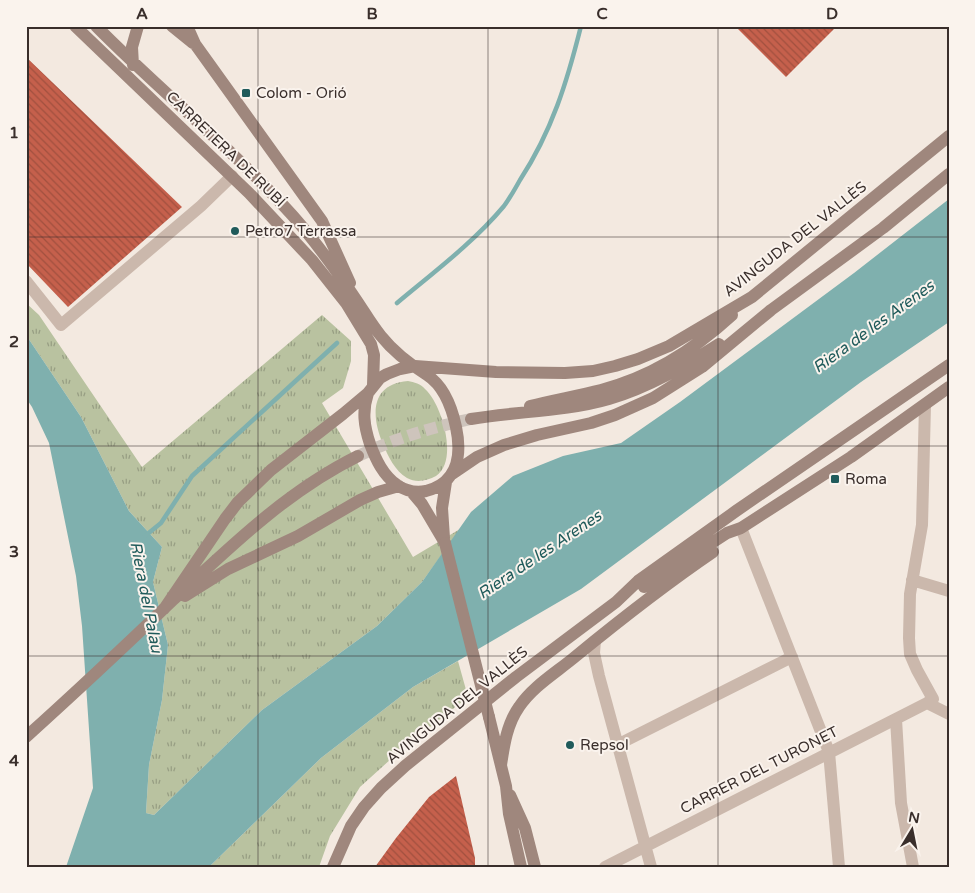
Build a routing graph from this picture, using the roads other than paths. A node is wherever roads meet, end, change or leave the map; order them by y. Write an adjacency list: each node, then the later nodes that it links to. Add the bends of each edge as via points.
1 (75, 26): 8 (main road, CARRETERA DE RUBÍ)
2 (96, 26): 7 (main road, CARRETERA DE RUBÍ)
3 (138, 26): 7 (main road)
4 (172, 26): 6 (main road)
5 (187, 26): 6 (main road)
6 (195, 44): 14 (main road, via 322,220)
7 (132, 61): 8 (main road, via 138,75 182,121); 14 (main road, CARRETERA DE RUBÍ, via 293,215)
8 (189, 133): 11 (main road, CARRETERA DE RUBÍ)
9 (949, 136): 13 (main road, AVINGUDA DEL VALLÈS)
10 (949, 174): 15 (main road, via 883,228)
11 (232, 176): 12 (street, via 61,325); 19 (main road, CARRETERA DE RUBÍ, via 291,235 346,303 371,344 374,355)
12 (26, 281)
13 (752, 297): 17 (main road, AVINGUDA DEL VALLÈS, via 669,346 638,359 593,371 542,373); 21 (main road, via 711,334 671,362 602,389)
14 (355, 298): 17 (main road, CARRETERA DE RUBÍ, via 382,337)
15 (771, 310): 21 (main road, via 682,368 646,386 607,400); 24 (main road, via 702,367 653,398 591,423 504,445 477,457)
16 (946, 368): 20 (main road, via 928,389); 30 (main road, AVINGUDA DEL VALLÈS, via 736,511 638,582)
17 (418, 369): 19 (main road, via 400,369 380,378); 24 (main road, via 436,382 455,421 458,456)
18 (949, 387): 20 (main road, AVINGUDA DEL VALLÈS)
19 (371, 389): 25 (main road, via 364,409 367,433 385,474); 31 (main road, via 254,485 225,519)
20 (925, 406): 26 (main road, AVINGUDA DEL VALLÈS); 28 (street, via 922,525)
21 (499, 414): 22 (main road)
22 (472, 419)
23 (358, 456): 31 (main road, via 287,500)
24 (449, 478): 25 (main road, via 430,490); 27 (main road, via 442,508)
25 (405, 489): 27 (main road, via 422,504); 31 (main road, via 378,492 360,500 318,526 228,569)
26 (741, 528): 30 (main road, AVINGUDA DEL VALLÈS, via 726,533); 32 (main road, AVINGUDA DEL VALLÈS, via 734,537); 33 (street)
27 (445, 543): 40 (main road, bridge)
28 (912, 580): 29 (street); 34 (street, via 910,654 933,699)
29 (949, 591)
30 (616, 602): 43 (main road, AVINGUDA DEL VALLÈS, via 516,677 393,777 364,807 351,826)
31 (164, 609): 37 (main road)
32 (595, 641): 38 (street, via 594,653); 40 (main road, AVINGUDA DEL VALLÈS, via 519,706 505,741)
33 (792, 657): 38 (street); 39 (street)
34 (927, 703): 35 (street); 36 (street, CARRER DEL TURONET)
35 (949, 714)
36 (896, 718): 39 (street, CARRER DEL TURONET); 51 (street, via 901,804)
37 (26, 737)
38 (617, 745): 42 (street)
39 (829, 752): 42 (street, CARRER DEL TURONET); 50 (street)
40 (501, 765): 41 (main road)
41 (506, 786): 44 (main road); 47 (main road, via 525,828)
42 (646, 846): 48 (street, CARRER DEL TURONET); 49 (street)
43 (340, 852): 45 (main road, AVINGUDA DEL VALLÈS); 46 (main road)
44 (520, 864)
45 (333, 867)
46 (342, 867)
47 (535, 867)
48 (605, 867)
49 (651, 867)
50 (839, 867)
51 (913, 867)

